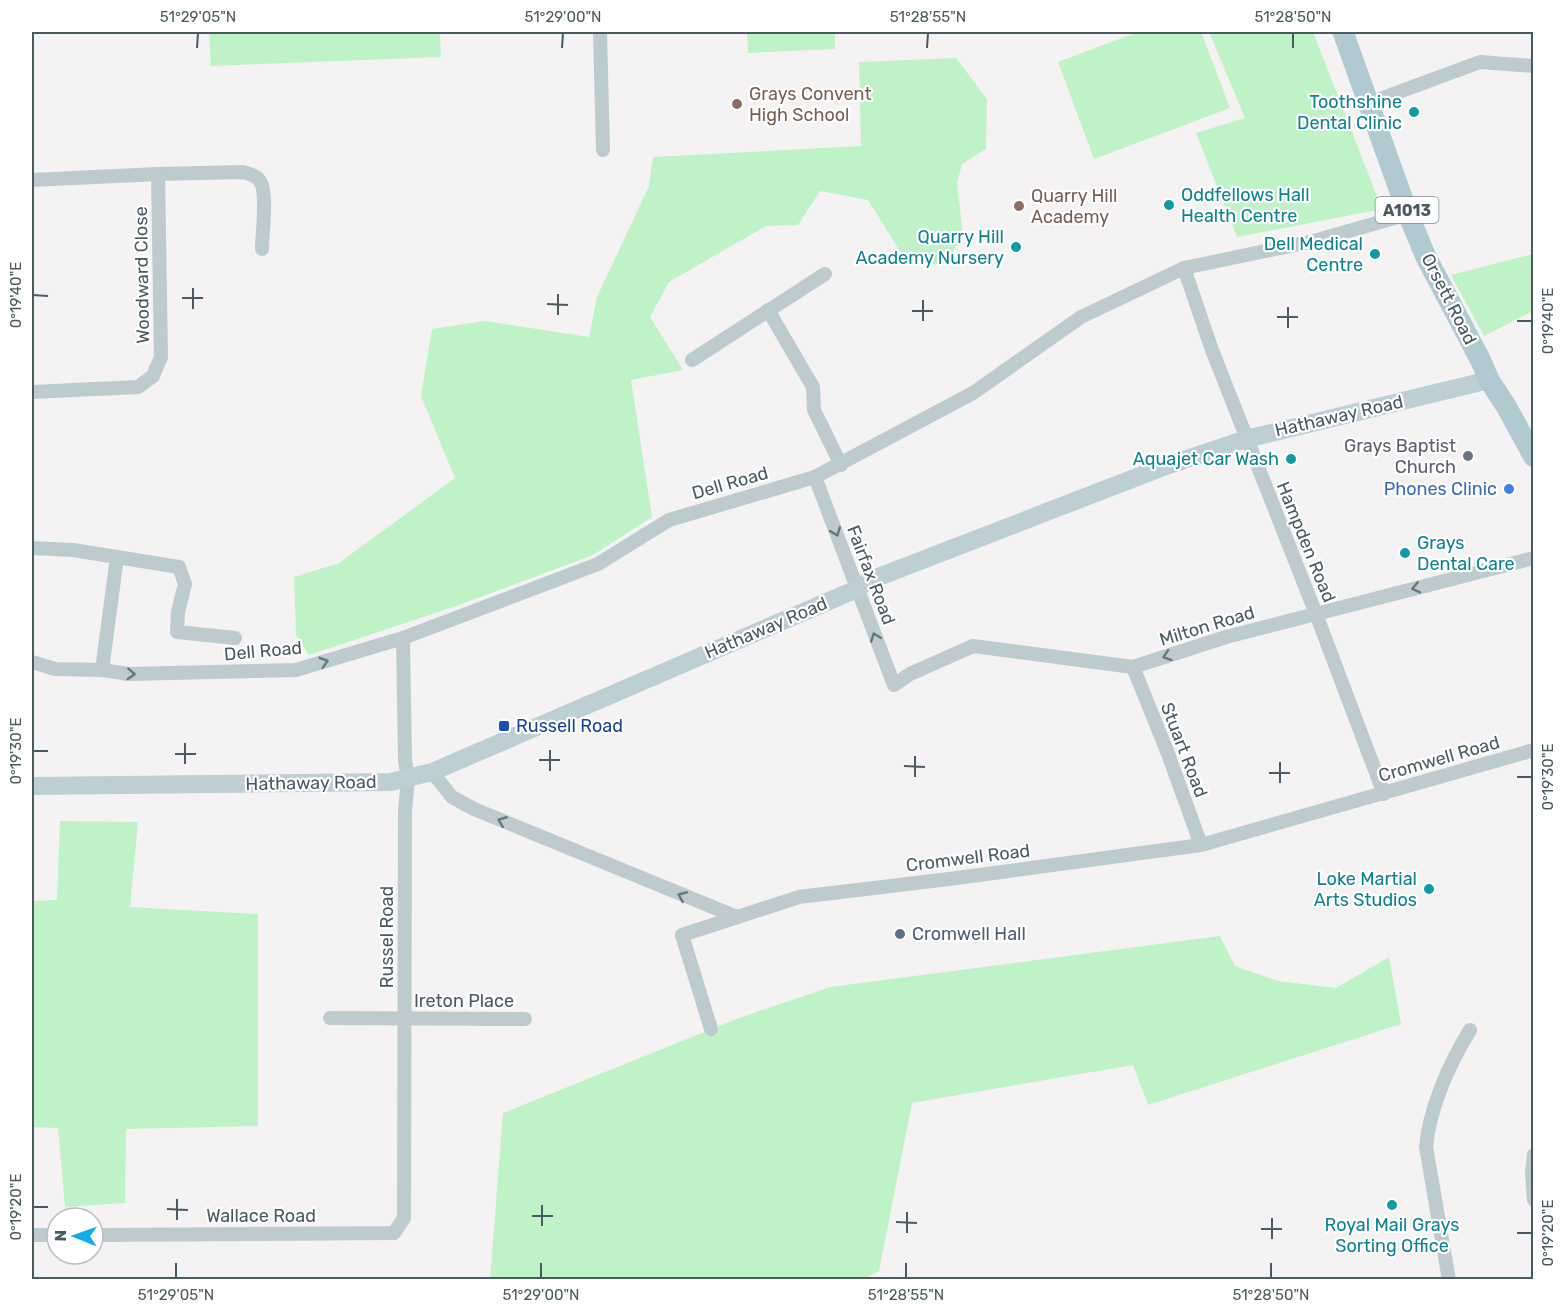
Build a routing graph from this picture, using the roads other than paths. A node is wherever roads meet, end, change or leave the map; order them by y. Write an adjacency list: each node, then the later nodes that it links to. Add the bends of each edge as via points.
1 (600, 32): 5 (street)
2 (1343, 32): 4 (main road, Orsett Road / A1013)
3 (1533, 66): 4 (street, via 1480,62)
4 (1369, 103): 8 (main road, Orsett Road / A1013)
5 (603, 150)
6 (158, 174): 7 (street); 9 (street, via 252,175 264,191); 15 (street, Woodward Close, via 161,357 153,376 138,387)
7 (32, 180)
8 (1408, 214): 10 (street, Dell Road, via 1314,241); 14 (main road, Orsett Road / A1013)
9 (262, 249)
10 (1185, 268): 16 (street, Hampden Road); 18 (street, Dell Road, via 1081,317 973,393)
11 (825, 274): 12 (street)
12 (768, 310): 13 (street); 18 (street, via 813,387 814,411)
13 (692, 360)
14 (1488, 380): 16 (street, Hathaway Road); 17 (main road, Orsett Road / A1013)
15 (32, 392)
16 (1246, 439): 23 (street, Hathaway Road, via 991,532 868,581); 24 (street, Hampden Road)
17 (1533, 457)
18 (841, 465): 19 (street, Dell Road)
19 (815, 477): 23 (street, Fairfax Road, one-way to 23); 26 (street, Dell Road, via 669,520 598,564)
20 (32, 548): 21 (street)
21 (117, 557): 25 (street, via 179,567 185,584 177,632); 29 (street)
22 (1533, 558): 24 (street, Milton Road, one-way to 24)
23 (857, 589): 30 (street, Fairfax Road, one-way to 23); 32 (street, Hathaway Road)
24 (1316, 614): 28 (street, Milton Road, one-way to 28); 35 (street, Hampden Road)
25 (236, 638)
26 (403, 638): 29 (street, Dell Road, one-way to 26, via 129,674 296,670); 33 (street, Russel Road)
27 (32, 662): 29 (street, Dell Road, via 55,669)
28 (1133, 667): 30 (street, Milton Road, via 973,646); 36 (street, Stuart Road)
29 (102, 670)
30 (894, 685)
31 (1533, 750): 35 (street, Cromwell Road)
32 (432, 772): 33 (street, Hathaway Road); 37 (street, one-way to 32, via 474,809 452,797)
33 (408, 779): 34 (street, Hathaway Road); 39 (street, Russel Road)
34 (32, 786)
35 (1384, 794): 36 (street, Cromwell Road)
36 (1201, 845): 37 (street, Cromwell Road, via 799,897)
37 (737, 917): 41 (street, Cromwell Road, via 682,935)
38 (330, 1018): 39 (street, Ireton Place)
39 (404, 1018): 40 (street, Ireton Place); 45 (street, Russel Road, via 404,1218)
40 (525, 1019)
41 (711, 1029)
42 (1470, 1030): 47 (street, via 1454,1055 1426,1147)
43 (1533, 1155): 44 (street)
44 (1533, 1200)
45 (394, 1233): 46 (street, Wallace Road)
46 (105, 1236)
47 (1449, 1280)

